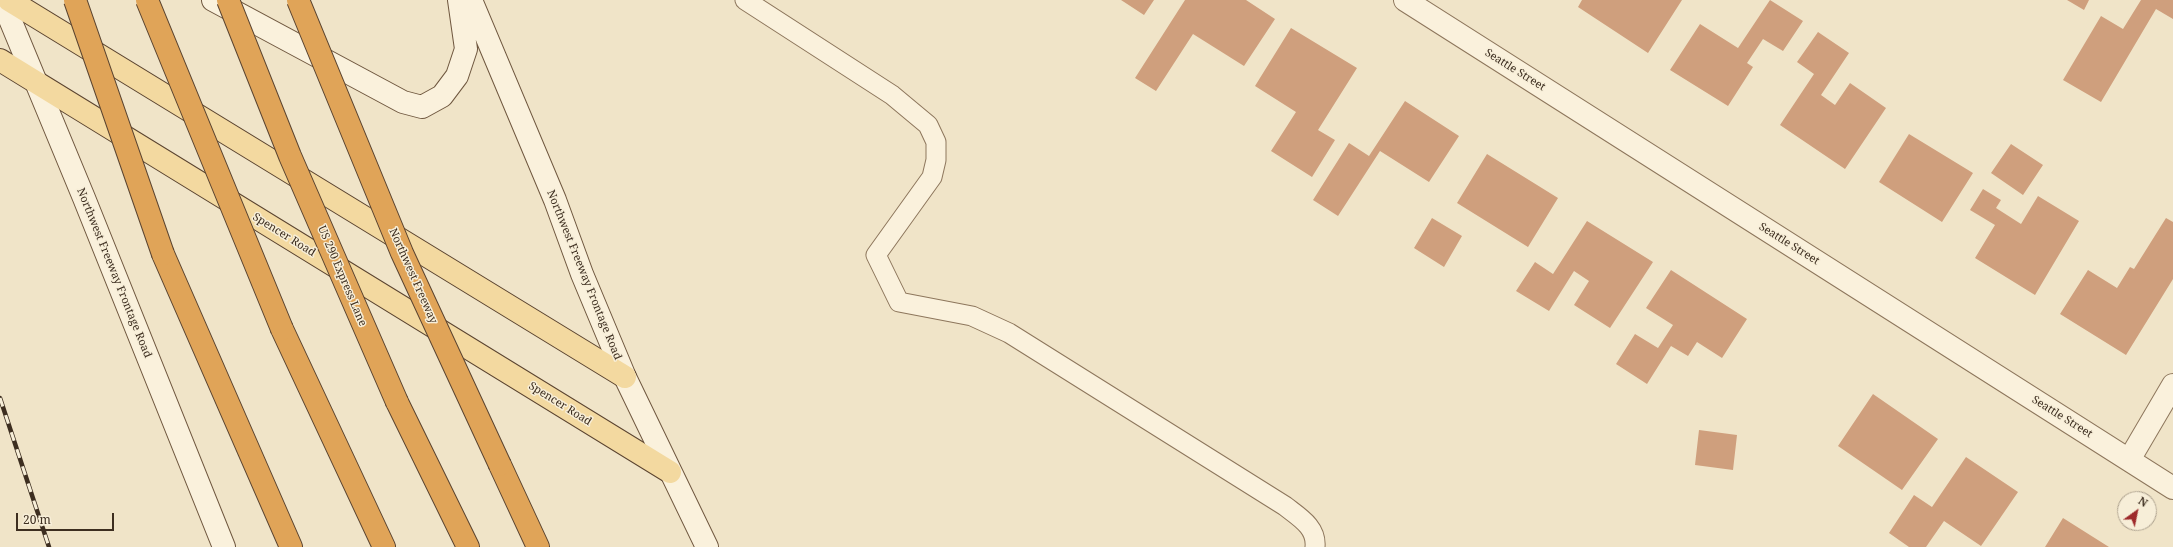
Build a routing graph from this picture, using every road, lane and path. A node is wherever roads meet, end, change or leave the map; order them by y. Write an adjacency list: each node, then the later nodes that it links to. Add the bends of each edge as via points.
1 (2, 0): 13 (main road, Northwest Freeway Frontage Road)
2 (9, 0): 14 (main road)
3 (75, 0): 20 (highway, bridge, via 163,254)
4 (147, 0): 21 (highway, bridge, via 282,329)
5 (213, 0): 8 (main road, via 403,102 422,107 442,96 457,76 466,49)
6 (228, 0): 22 (highway, US 290 Express Lane, bridge, via 290,156 397,402)
7 (298, 0): 23 (highway, Northwest Freeway, bridge, via 402,253)
8 (459, 0)
9 (471, 0): 14 (main road, Northwest Freeway Frontage Road, via 555,200 582,274)
10 (745, 0): 25 (lane, via 892,95 928,125 936,142 936,160 932,177 876,255 899,302 972,316 1009,333 1285,506 1309,525 1316,539)
11 (1404, 0): 16 (main road, Seattle Street)
12 (0, 60): 13 (main road, Spencer Road)
13 (37, 83): 17 (main road, Spencer Road); 19 (main road, Northwest Freeway Frontage Road)
14 (625, 377): 17 (main road, Northwest Freeway Frontage Road)
15 (2173, 385): 16 (main road)
16 (2129, 460): 18 (main road, Seattle Street)
17 (670, 472): 24 (main road, Northwest Freeway Frontage Road)
18 (2173, 488)
19 (224, 547)
20 (291, 547)
21 (384, 547)
22 (468, 547)
23 (538, 547)
24 (707, 547)
25 (1315, 547)

